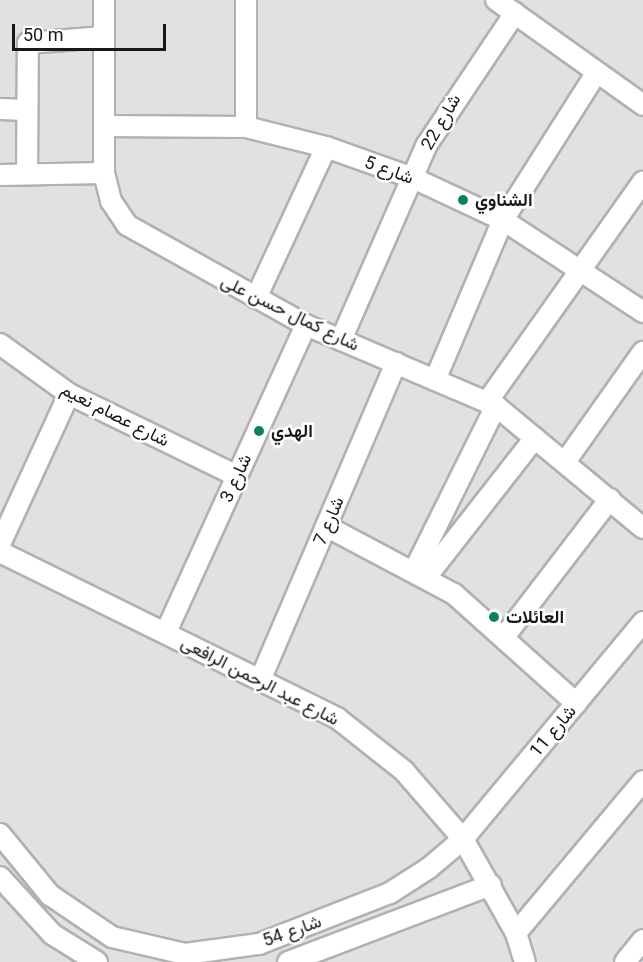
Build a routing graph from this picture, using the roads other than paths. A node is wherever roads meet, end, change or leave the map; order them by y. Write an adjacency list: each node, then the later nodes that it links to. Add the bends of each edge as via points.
1 (104, 0): 5 (street, شارع كمال حسن على)
2 (246, 0): 11 (street)
3 (497, 0): 4 (street)
4 (515, 13): 6 (street); 16 (street, شارع 22, via 439,122)
5 (104, 37): 9 (street, via 28,43); 10 (street, شارع كمال حسن على)
6 (597, 72): 7 (street); 18 (street)
7 (643, 105)
8 (0, 110): 9 (street)
9 (27, 110): 14 (street)
10 (104, 126): 11 (street, شارع 5); 13 (street, شارع كمال حسن على)
11 (246, 127): 12 (street, شارع 5)
12 (326, 147): 16 (street, شارع 5); 20 (street)
13 (104, 173): 14 (street); 20 (street, شارع كمال حسن على, via 111,201 127,225)
14 (27, 174): 15 (street)
15 (0, 175)
16 (413, 178): 18 (street, شارع 5); 23 (street, شارع 22)
17 (643, 182): 19 (street)
18 (503, 220): 19 (street, شارع 5); 27 (street)
19 (582, 269): 21 (street, شارع 5); 29 (street)
20 (256, 298): 22 (street, شارع كمال حسن على)
21 (643, 312)
22 (306, 324): 23 (street, شارع كمال حسن على); 32 (street, شارع 3)
23 (341, 340): 26 (street, شارع كمال حسن على)
24 (0, 344): 28 (street, شارع عصام نعيم)
25 (643, 352): 31 (street)
26 (396, 363): 27 (street, شارع كمال حسن على); 35 (street, شارع 7)
27 (435, 380): 29 (street, شارع كمال حسن على)
28 (69, 394): 32 (street, شارع عصام نعيم); 36 (street)
29 (492, 404): 30 (street, شارع كمال حسن على); 38 (street)
30 (535, 438): 31 (street, شارع كمال حسن على); 38 (street)
31 (565, 462): 33 (street, شارع كمال حسن على)
32 (237, 476): 40 (street, شارع 3)
33 (610, 499): 34 (street, شارع كمال حسن على); 41 (street)
34 (642, 525)
35 (326, 526): 38 (street); 42 (street, شارع 7)
36 (0, 544)
37 (0, 552): 40 (street, شارع عبد الرحمن الرافعى)
38 (421, 572): 41 (street)
39 (643, 622): 43 (street, شارع 11)
40 (166, 632): 42 (street, شارع عبد الرحمن الرافعى)
41 (504, 637): 43 (street)
42 (261, 678): 46 (street, شارع عبد الرحمن الرافعى, via 337,718 404,771)
43 (576, 703): 46 (street, شارع 11)
44 (643, 781): 49 (street)
45 (0, 834): 46 (street, شارع 54, via 50,895 79,919 147,949 185,954 259,944 349,911 409,881)
46 (463, 838): 48 (street, شارع عبد الرحمن الرافعى)
47 (0, 877): 51 (street, via 52,934)
48 (491, 885): 49 (street, شارع عبد الرحمن الرافعى); 52 (street, شارع 54)
49 (516, 933): 53 (street, شارع عبد الرحمن الرافعى)
50 (643, 940): 54 (street)
51 (97, 962)
52 (288, 962)
53 (525, 962)
54 (625, 962)

